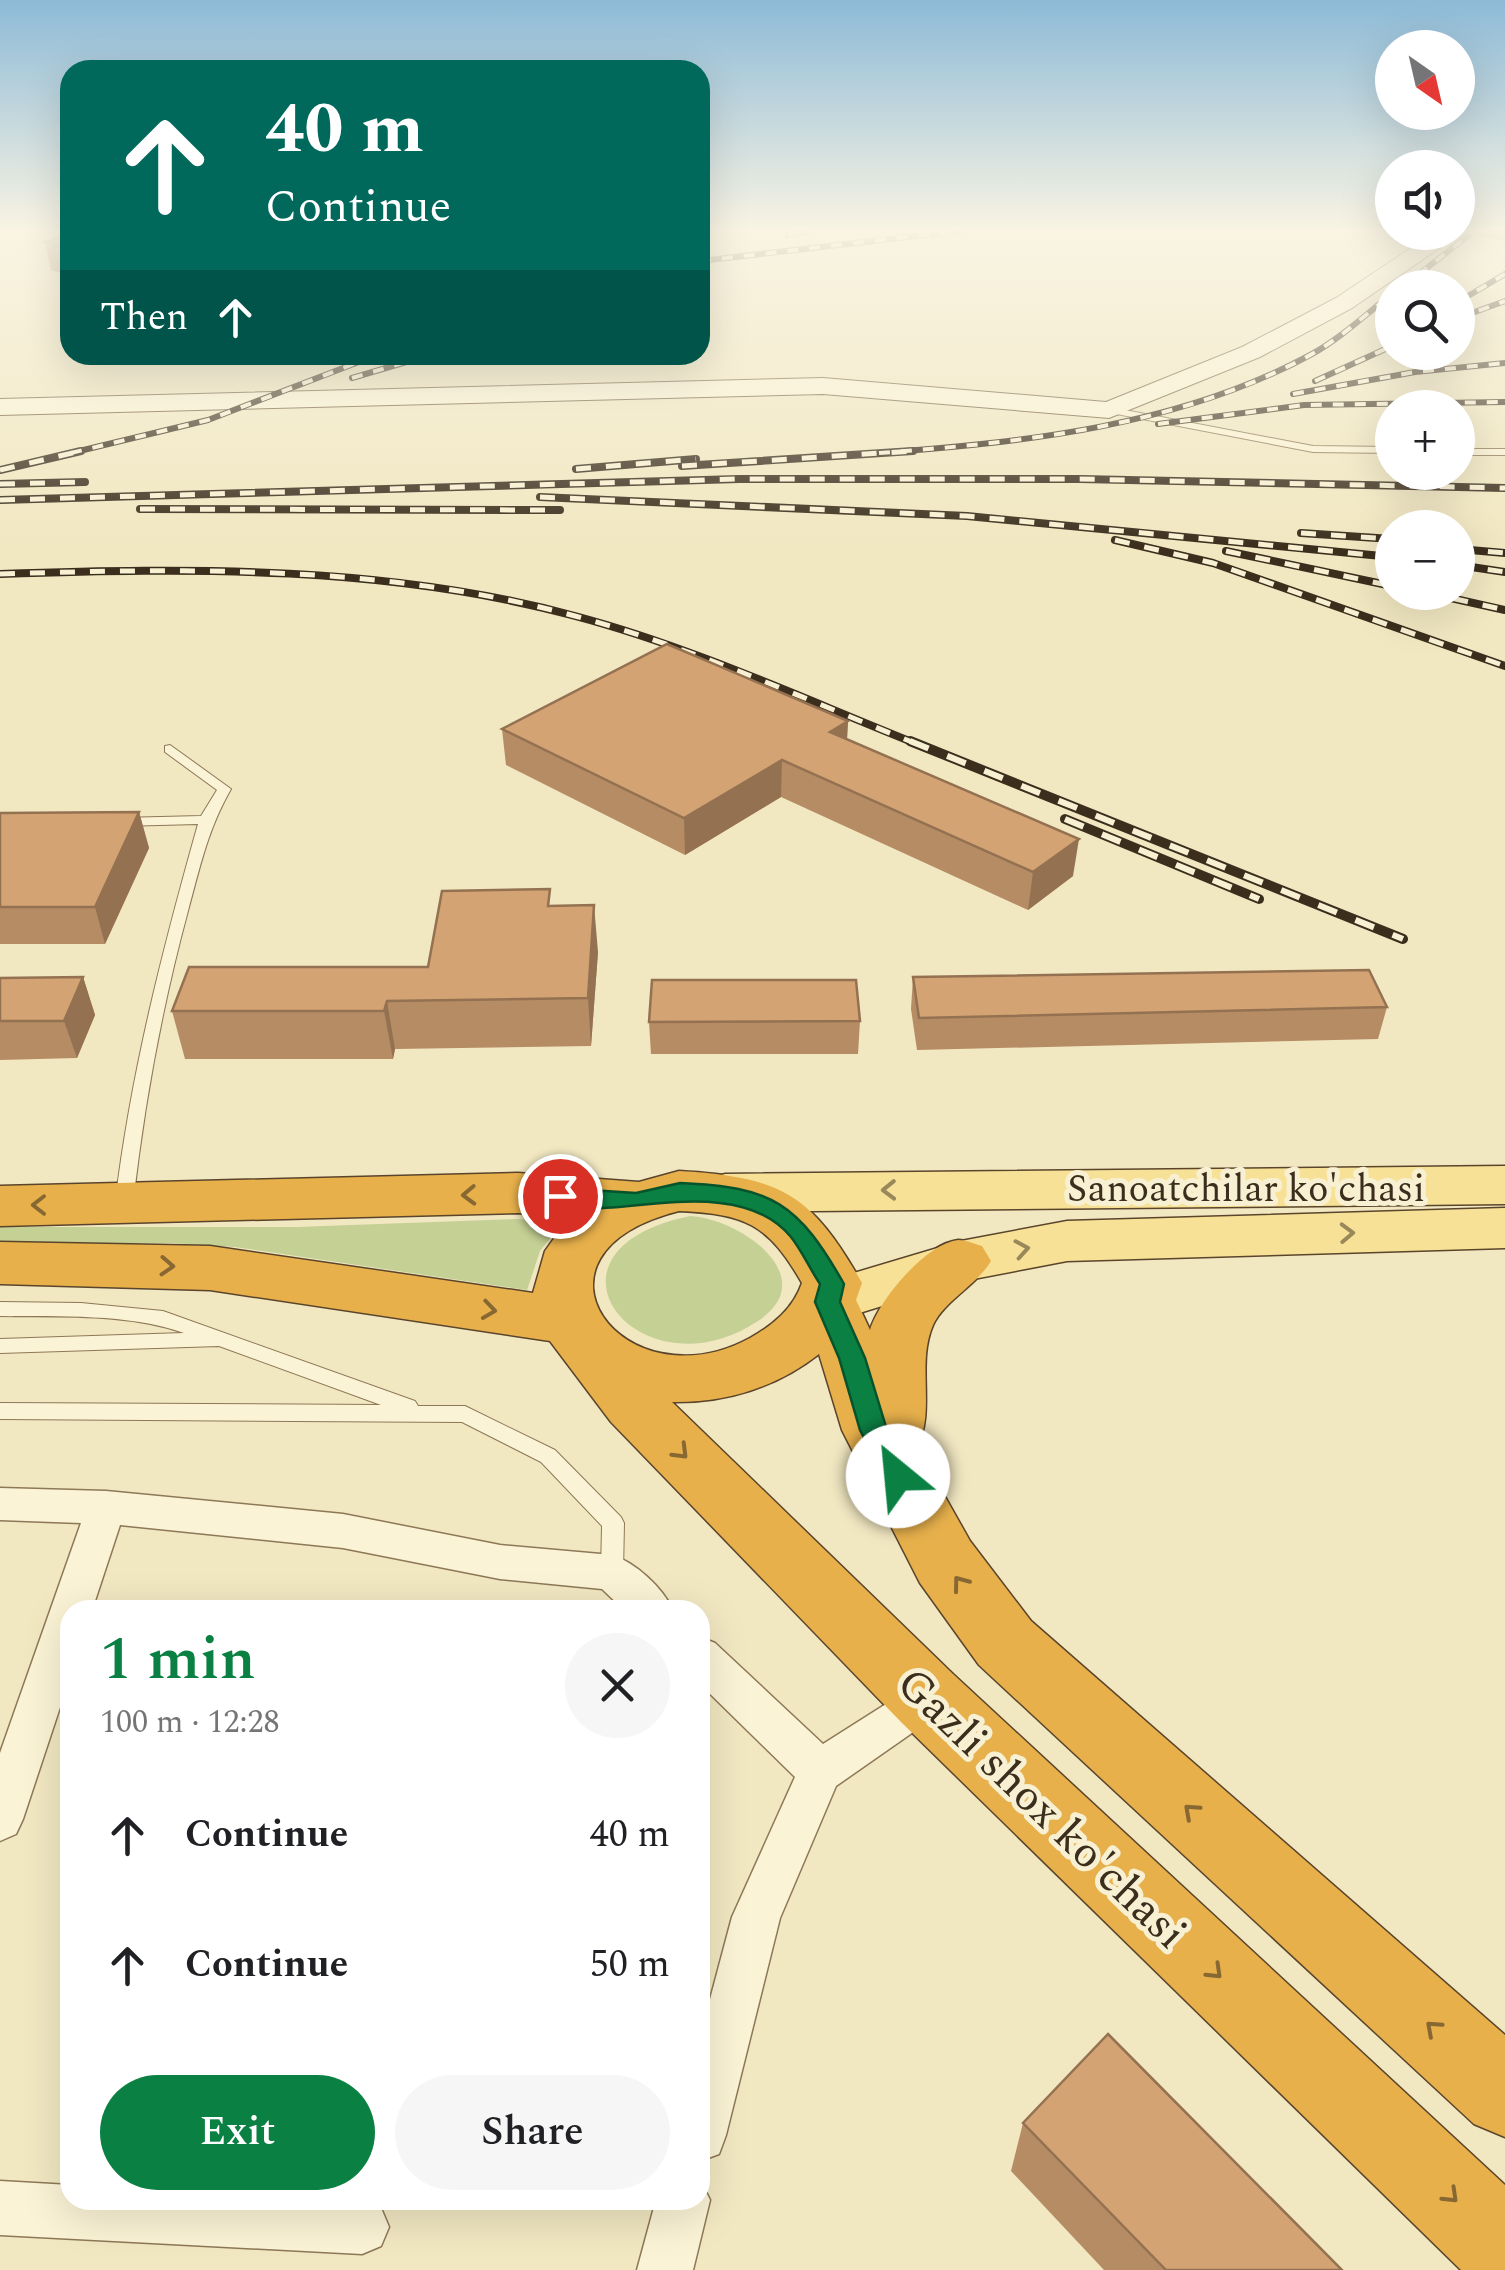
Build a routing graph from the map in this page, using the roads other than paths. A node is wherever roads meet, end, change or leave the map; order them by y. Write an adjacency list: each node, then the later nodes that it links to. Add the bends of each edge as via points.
1 (1282, 335): 3 (street)
2 (0, 407): 3 (street, via 822,386)
3 (1109, 410): 4 (lane, via 1313,449)
4 (1375, 450)
5 (1475, 452): 6 (lane)
6 (1505, 452)
7 (170, 749): 8 (lane, via 224,789)
8 (206, 820): 9 (lane); 13 (lane, via 158,1006)
9 (94, 822)
10 (1505, 1185): 11 (main road, Sanoatchilar ko'chasi, one-way to 11)
11 (724, 1193): 12 (highway, via 680,1191); 18 (highway, via 766,1206 798,1229 832,1284)
12 (636, 1201): 13 (highway, one-way to 13, via 518,1194); 20 (highway, via 598,1221 573,1250 563,1284)
13 (124, 1205): 14 (highway, one-way to 14)
14 (0, 1206)
15 (1505, 1228): 16 (main road, one-way to 15, via 1066,1241)
16 (961, 1261): 18 (main road); 25 (highway, via 906,1312 891,1368)
17 (0, 1263): 20 (highway, one-way to 20, via 210,1268)
18 (827, 1302): 20 (highway, via 816,1324 765,1360 731,1374 681,1379 633,1370); 25 (highway)
19 (0, 1309): 21 (lane, via 163,1318)
20 (583, 1336): 33 (highway, Gazli shox ko'chasi, one-way to 33, via 634,1404)
21 (224, 1339): 22 (lane); 24 (lane)
22 (0, 1346)
23 (0, 1411): 24 (lane)
24 (421, 1412): 28 (lane, via 465,1414 548,1456 613,1523)
25 (898, 1476): 36 (highway, one-way to 25, via 1005,1644 945,1562)
26 (0, 1504): 27 (street)
27 (106, 1507): 28 (street, via 343,1531 500,1562); 29 (street)
28 (612, 1572): 30 (street)
29 (74, 1600)
30 (641, 1600)
31 (60, 1642): 35 (street)
32 (710, 1666): 34 (street)
33 (927, 1698): 34 (street); 41 (highway, Gazli shox ko'chasi, one-way to 41)
34 (820, 1771): 37 (street, via 756,1917)
35 (0, 1819)
36 (1505, 2093)
37 (710, 2096)
38 (0, 2208): 40 (street)
39 (680, 2210): 42 (street)
40 (362, 2227)
41 (1505, 2248)
42 (665, 2270)

